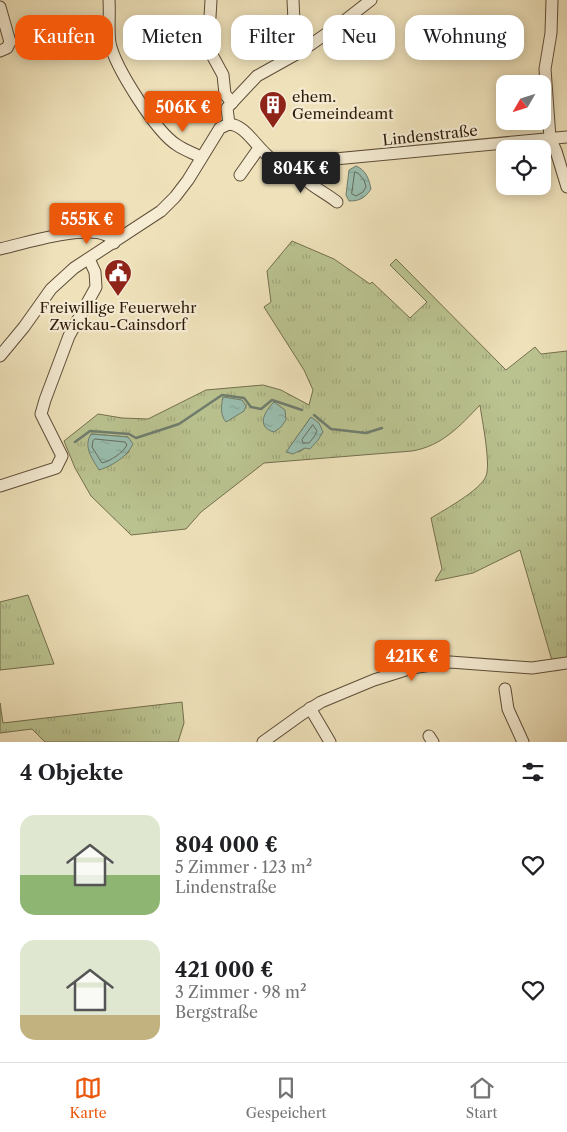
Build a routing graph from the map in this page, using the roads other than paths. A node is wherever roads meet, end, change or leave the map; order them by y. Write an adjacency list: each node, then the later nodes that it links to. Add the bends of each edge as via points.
1 (109, 0): 16 (street, via 110,41 114,58 136,96 176,145)
2 (211, 0): 11 (street, via 204,36 223,74 225,94)
3 (293, 0): 7 (street)
4 (371, 0): 8 (street)
5 (552, 0): 14 (street, via 545,69)
6 (0, 7): 9 (street, via 10,42)
7 (294, 15)
8 (313, 42)
9 (0, 51)
10 (286, 60): 11 (street, via 257,76)
11 (232, 103): 12 (street, via 228,108)
12 (229, 124): 15 (street, Lindenstraße, via 238,126); 16 (street, via 220,128)
13 (567, 137): 14 (street, Lindenstraße)
14 (550, 138): 17 (street, Lindenstraße); 19 (street)
15 (259, 148): 17 (street, Lindenstraße, via 277,163); 18 (street)
16 (201, 157): 21 (street, via 188,180 161,211)
17 (295, 164): 20 (street, via 307,182)
18 (240, 175)
19 (567, 187)
20 (337, 202)
21 (114, 243): 22 (street, via 108,235 93,231); 23 (street)
22 (0, 249)
23 (89, 259): 24 (street, via 51,289); 25 (street, via 95,272 96,287 69,336 41,414 62,456 56,468)
24 (0, 356)
25 (0, 486)
26 (567, 662): 28 (street, via 532,668 450,662 431,664 374,680)
27 (505, 689): 31 (street, via 508,709)
28 (310, 708): 29 (street); 30 (street)
29 (263, 742)
30 (330, 742)
31 (523, 742)

